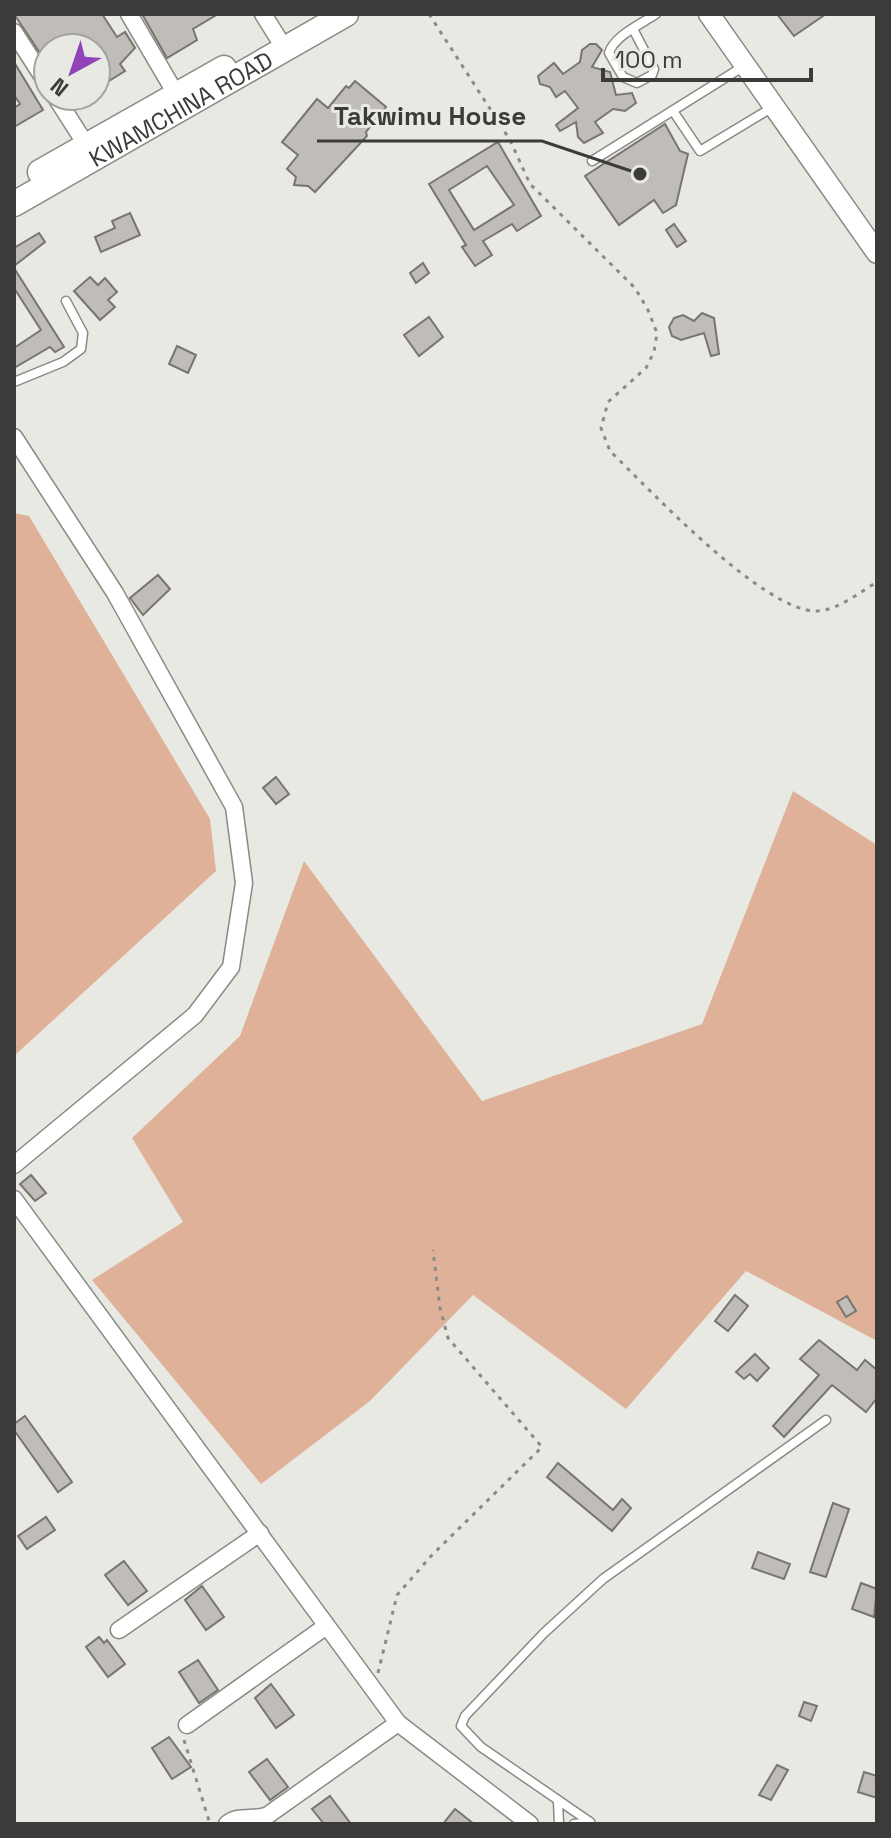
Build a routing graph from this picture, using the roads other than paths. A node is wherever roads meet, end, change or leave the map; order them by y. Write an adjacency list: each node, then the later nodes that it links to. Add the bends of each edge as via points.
1 (129, 14): 12 (street)
2 (263, 14): 9 (street)
3 (318, 14): 9 (main road, KWAMCHINA ROAD)
4 (346, 14): 16 (main road, KWAMCHINA ROAD)
5 (656, 14): 7 (lane)
6 (709, 14): 11 (street)
7 (633, 29): 7 (lane, via 609,53 623,77 637,83 654,69)
8 (14, 32): 10 (street)
9 (278, 38): 12 (main road, KWAMCHINA ROAD)
10 (32, 60)
11 (745, 65): 13 (street); 14 (lane)
12 (176, 94): 16 (main road, KWAMCHINA ROAD)
13 (774, 107): 14 (lane, via 700,151); 20 (street)
14 (673, 111): 17 (lane)
15 (65, 112): 16 (street)
16 (90, 152): 18 (main road, KWAMCHINA ROAD); 19 (main road, KWAMCHINA ROAD)
17 (592, 161)
18 (14, 188)
19 (14, 204)
20 (877, 253)
21 (66, 301): 22 (lane, via 83,333 81,349)
22 (14, 382)
23 (14, 437): 24 (street, via 115,593 234,807 244,883 231,967 195,1015)
24 (14, 1165)
25 (14, 1199): 27 (street)
26 (826, 1420): 32 (lane, via 603,1579 465,1716 465,1733)
27 (260, 1533): 28 (street); 29 (street)
28 (325, 1627): 30 (street); 31 (street)
29 (119, 1630)
30 (398, 1723): 34 (street, via 268,1815); 35 (street)
31 (187, 1725)
32 (558, 1802): 33 (lane); 36 (lane)
33 (592, 1823): 37 (lane)
34 (227, 1824)
35 (530, 1824)
36 (559, 1824)
37 (574, 1824)

